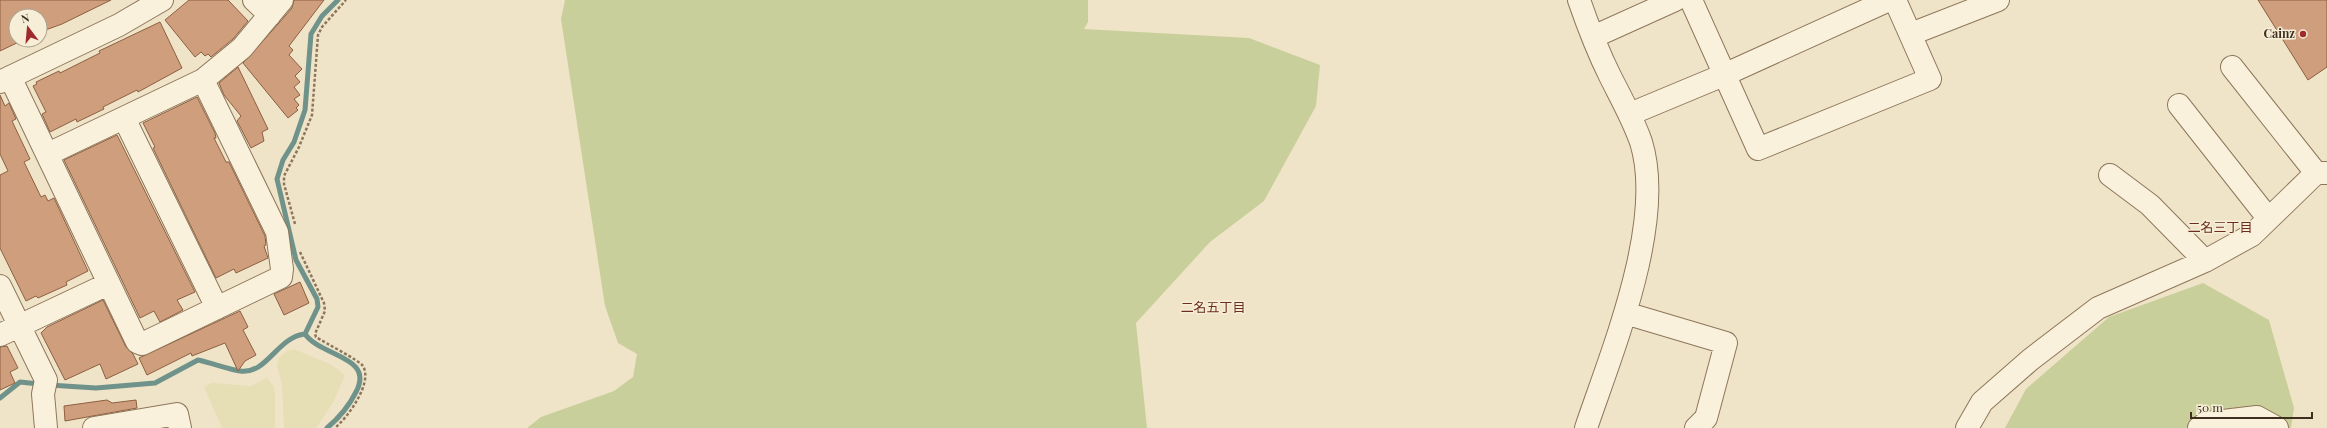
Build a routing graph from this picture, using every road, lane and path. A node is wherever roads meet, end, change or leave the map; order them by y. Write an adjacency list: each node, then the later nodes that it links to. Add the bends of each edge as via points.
1 (162, 0): 15 (street, via 119,25)
2 (254, 0): 10 (street)
3 (346, 0): 24 (path, via 318,35 312,114 284,176)
4 (1580, 0): 12 (street)
5 (1675, 0): 12 (street)
6 (1691, 0): 14 (street)
7 (1890, 0): 14 (street)
8 (1895, 0): 11 (street)
9 (1998, 0): 11 (street)
10 (276, 7): 16 (street, via 242,48)
11 (1911, 34): 14 (street, via 1930,79 1758,149)
12 (1593, 37): 18 (street)
13 (2232, 68): 21 (street)
14 (1726, 74): 18 (street)
15 (5, 79): 20 (street)
16 (203, 80): 19 (street); 29 (street, via 277,232 282,269 281,277)
17 (2179, 105): 23 (street)
18 (1630, 114): 30 (street, via 1641,144 1646,174 1646,207 1639,259)
19 (124, 118): 20 (street); 29 (street)
20 (48, 154): 27 (street)
21 (2322, 173): 23 (street)
22 (2110, 175): 26 (street, via 2150,205)
23 (2268, 218): 26 (street, via 2252,235)
24 (296, 231)
25 (299, 244): 36 (path, via 302,258 324,303 325,311 316,337 363,366 366,375 364,387 351,410)
26 (2205, 261): 38 (street, via 2098,308 2030,360 1982,402)
27 (108, 284): 29 (street, via 137,342 142,344); 31 (street)
28 (0, 286): 31 (street)
29 (217, 308)
30 (1625, 313): 32 (street); 37 (street, via 1726,343 1706,418)
31 (10, 331): 33 (street, via 46,380 43,394)
32 (1593, 426)
33 (46, 428)
34 (94, 428): 35 (street, via 177,414)
35 (180, 428)
36 (336, 428)
37 (1696, 428)
38 (1967, 428)
39 (2199, 428): 40 (street, via 2206,423 2257,417)
40 (2277, 428)

